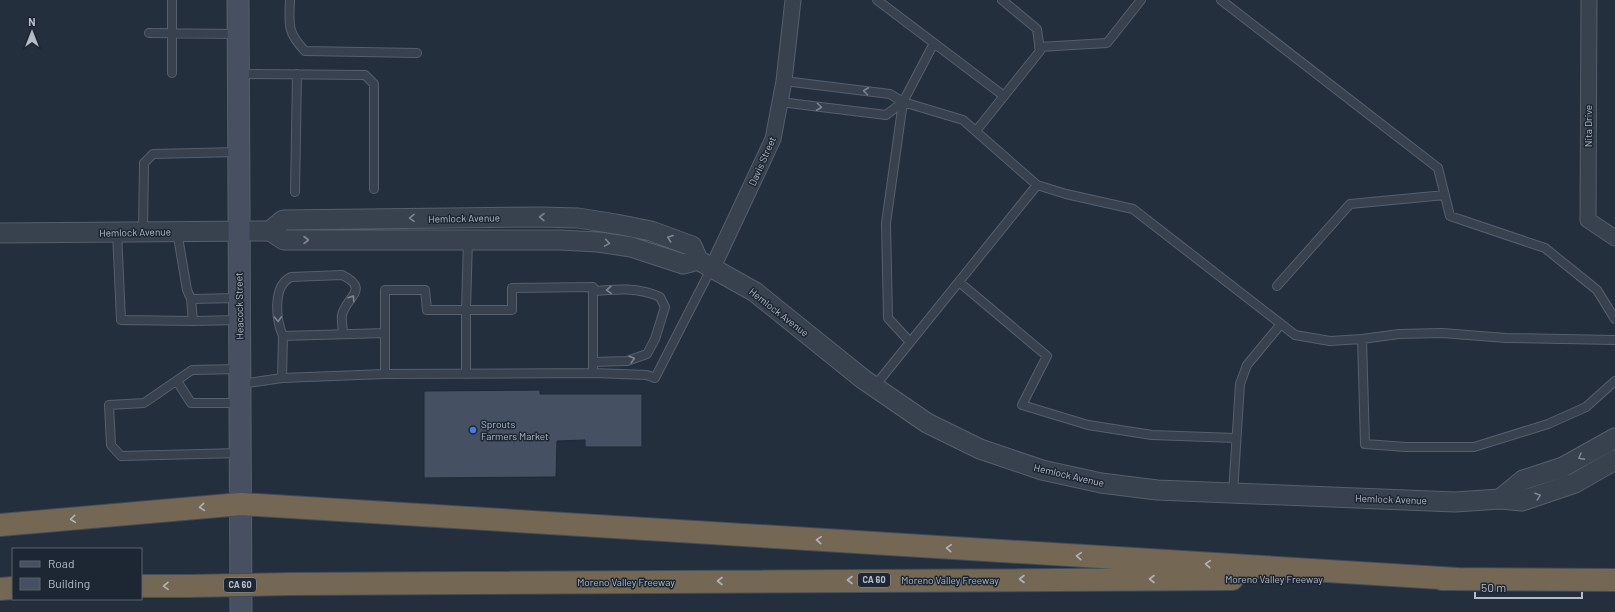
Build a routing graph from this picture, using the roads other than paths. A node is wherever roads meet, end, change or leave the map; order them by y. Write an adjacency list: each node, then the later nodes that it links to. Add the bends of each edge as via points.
1 (172, 0): 11 (lane)
2 (238, 0): 12 (main road, Heacock Street)
3 (290, 0): 15 (lane, via 289,26 294,39 305,51)
4 (793, 0): 19 (street, Davis Street)
5 (877, 0): 13 (lane)
6 (1002, 0): 14 (lane, via 1037,29)
7 (1141, 0): 14 (lane, via 1107,43)
8 (1221, 0): 28 (lane, via 1438,168)
9 (1589, 0): 35 (street, Nita Drive, via 1588,220)
10 (149, 33): 11 (lane)
11 (172, 33): 12 (lane); 16 (lane)
12 (238, 34): 17 (main road, Heacock Street)
13 (934, 43): 20 (lane); 22 (lane)
14 (1039, 47): 20 (lane, via 1040,51)
15 (417, 53)
16 (172, 73)
17 (238, 74): 18 (lane); 24 (main road, Heacock Street)
18 (297, 74): 26 (lane, via 365,75 374,84); 27 (lane)
19 (784, 81): 21 (street, Davis Street); 22 (lane, one-way to 19, via 890,94)
20 (1004, 96): 23 (lane)
21 (780, 102): 22 (lane, one-way to 22, via 886,115); 37 (street, Davis Street, via 773,140)
22 (902, 102): 23 (lane, via 963,120); 53 (lane, via 886,223 888,318)
23 (976, 131): 25 (lane)
24 (238, 152): 30 (main road, Heacock Street); 33 (lane, via 153,154 144,164)
25 (1037, 185): 38 (lane); 47 (lane, via 1133,209)
26 (374, 189)
27 (295, 192)
28 (1445, 195): 39 (lane, via 1350,204); 44 (lane, via 1450,216 1545,248 1597,290)
29 (177, 231): 30 (street, Hemlock Avenue); 33 (street, Hemlock Avenue); 42 (lane, via 187,290)
30 (238, 231): 31 (street, Hemlock Avenue); 41 (main road, Heacock Street)
31 (270, 231): 36 (street, Hemlock Avenue, one-way to 36, via 284,240); 37 (street, Hemlock Avenue, one-way to 31, via 692,246 651,231 578,218 283,220)
32 (117, 232): 33 (street, Hemlock Avenue); 34 (street, Hemlock Avenue); 46 (lane, via 121,320)
33 (143, 232)
34 (0, 233)
35 (1615, 238)
36 (468, 240): 37 (street, Hemlock Avenue, one-way to 37, via 598,242 631,247 683,264); 43 (lane)
37 (706, 263): 55 (lane, via 655,378 647,375); 62 (street, Hemlock Avenue, via 755,292)
38 (959, 282): 53 (lane); 63 (lane, via 1047,356 1022,405 1088,425 1152,435)
39 (1278, 286)
40 (593, 291): 43 (lane, via 593,287 512,288 512,310); 54 (lane); 54 (lane, one-way to 40, via 627,361 647,354 656,339 665,307 660,297 649,292 626,289)
41 (239, 298): 42 (lane); 45 (main road, Heacock Street)
42 (191, 299): 46 (lane)
43 (466, 310): 48 (lane, via 427,310 425,290 385,290); 57 (lane)
44 (1615, 319)
45 (239, 320): 46 (lane); 61 (main road, Heacock Street)
46 (193, 321)
47 (1281, 324): 51 (lane, via 1295,335 1330,341); 63 (lane, via 1247,365 1240,384)
48 (385, 333): 49 (lane); 56 (lane)
49 (344, 334): 50 (lane); 50 (lane, one-way to 50, via 342,316 356,292 350,278 342,275 291,276 284,280 278,298 278,324)
50 (283, 336): 58 (lane)
51 (1362, 339): 52 (lane, via 1399,334 1442,333 1506,338); 60 (lane, via 1365,444 1474,447 1548,424 1580,410)
52 (1615, 340)
53 (910, 342): 62 (lane)
54 (593, 362): 55 (lane)
55 (593, 373): 57 (lane)
56 (385, 374): 57 (lane); 58 (lane)
57 (466, 374)
58 (282, 378): 61 (lane)
59 (177, 381): 61 (lane, via 192,370); 61 (lane, via 191,403); 65 (lane, via 144,403 109,405 111,445 121,456)
60 (1615, 381)
61 (240, 385): 65 (main road, Heacock Street)
62 (874, 387): 67 (street, Hemlock Avenue, via 927,423 980,449 1042,470 1101,483 1157,490)
63 (1235, 438): 67 (lane)
64 (1615, 438): 68 (street, one-way to 68, via 1563,467 1523,480)
65 (240, 453): 69 (main road, Heacock Street)
66 (1615, 460): 68 (street, Hemlock Avenue, one-way to 66, via 1529,499 1575,483)
67 (1232, 493): 68 (street, Hemlock Avenue, via 1455,502)
68 (1500, 499)
69 (241, 504): 70 (highway, one-way to 70); 71 (highway, one-way to 69); 76 (main road, Heacock Street)
70 (0, 525)
71 (1457, 579): 72 (highway, Moreno Valley Freeway / CA 60); 73 (highway, Moreno Valley Freeway / CA 60, one-way to 73, bridge)
72 (1615, 580)
73 (142, 586)
74 (12, 588): 75 (highway)
75 (0, 589)
76 (242, 612)

